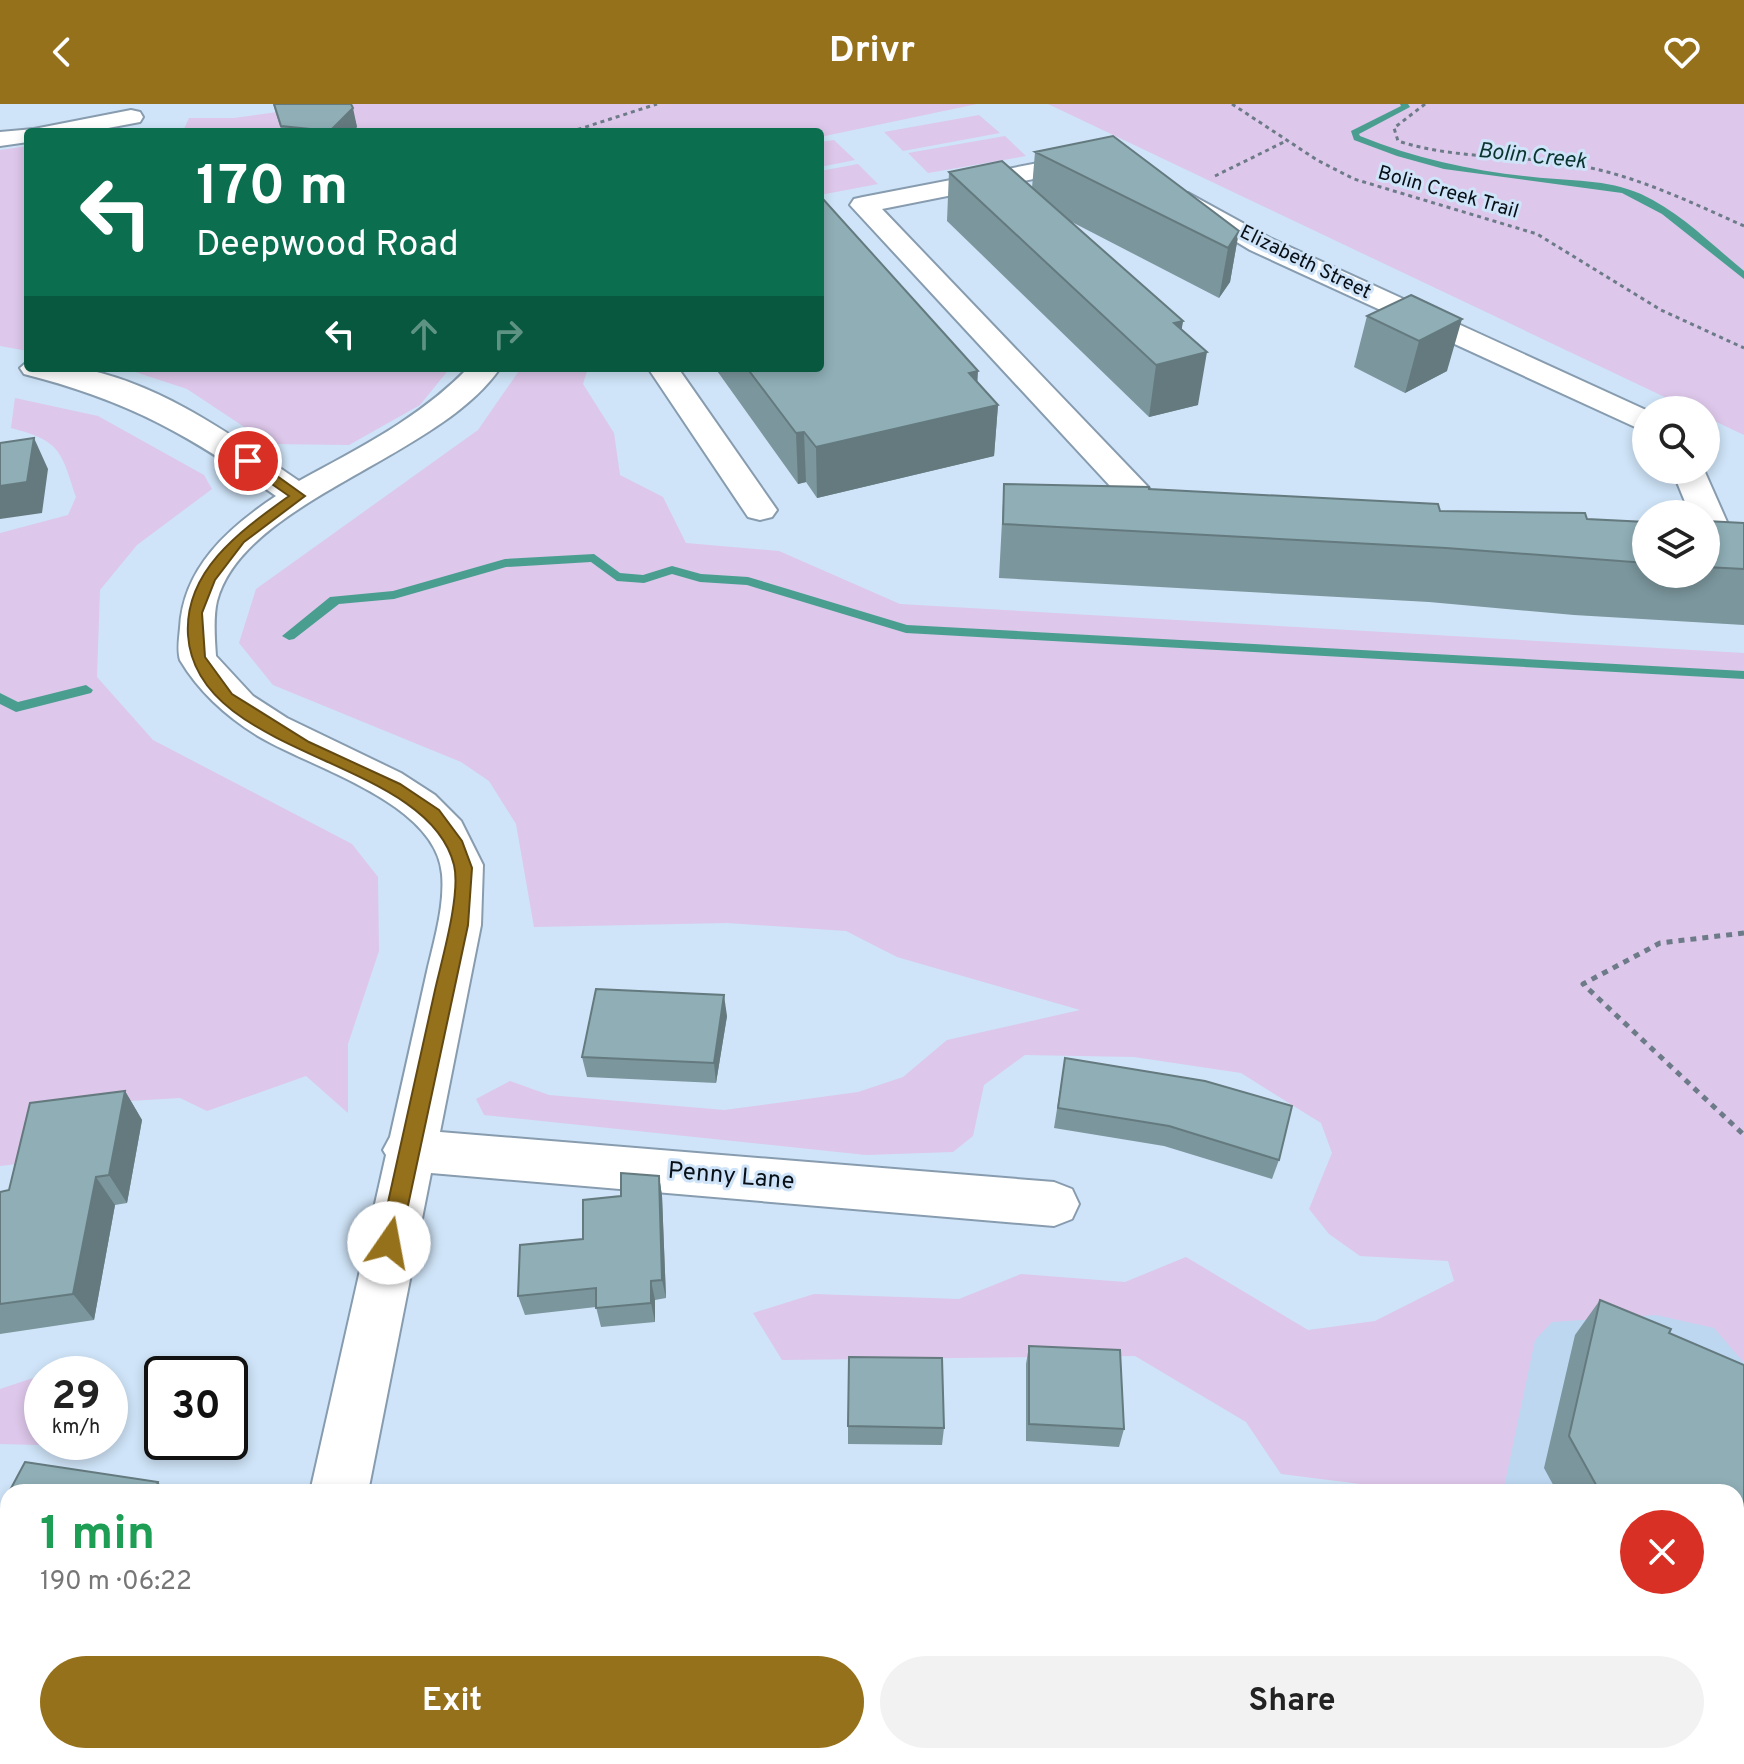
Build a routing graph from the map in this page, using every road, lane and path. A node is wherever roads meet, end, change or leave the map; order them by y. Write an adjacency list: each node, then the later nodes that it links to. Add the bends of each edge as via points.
1 (657, 104): 6 (path)
2 (1232, 104): 9 (path, Bolin Creek Trail)
3 (1425, 104): 14 (path, via 1394,128 1398,141 1467,158 1574,165 1632,180)
4 (131, 117): 5 (street)
5 (67, 128)
6 (582, 128)
7 (24, 136): 8 (street)
8 (0, 139)
9 (1286, 141): 11 (path, via 1241,166); 15 (path, Bolin Creek Trail, via 1372,187 1538,234 1638,297)
10 (1113, 162): 12 (street, via 1080,162)
11 (1167, 188): 21 (street, Elizabeth Street, via 1271,249)
12 (863, 205): 13 (street); 23 (street, via 1152,495)
13 (834, 211)
14 (1744, 226)
15 (1744, 348)
16 (0, 363): 17 (street)
17 (24, 366)
18 (56, 372): 24 (street, via 140,397 197,426)
19 (482, 372): 24 (street, via 424,422)
20 (666, 372): 25 (street)
21 (1632, 416)
22 (1695, 484): 26 (street)
23 (1090, 492)
24 (298, 496): 29 (street, via 239,539 208,580 194,613 197,657 226,698 304,746 394,788 433,814 453,841 463,868 459,925)
25 (760, 510)
26 (1721, 532)
27 (1744, 933): 28 (path, via 1660,943 1583,984)
28 (1744, 1135)
29 (408, 1150): 30 (street, Penny Lane); 31 (street)
30 (1054, 1204)
31 (341, 1484)

